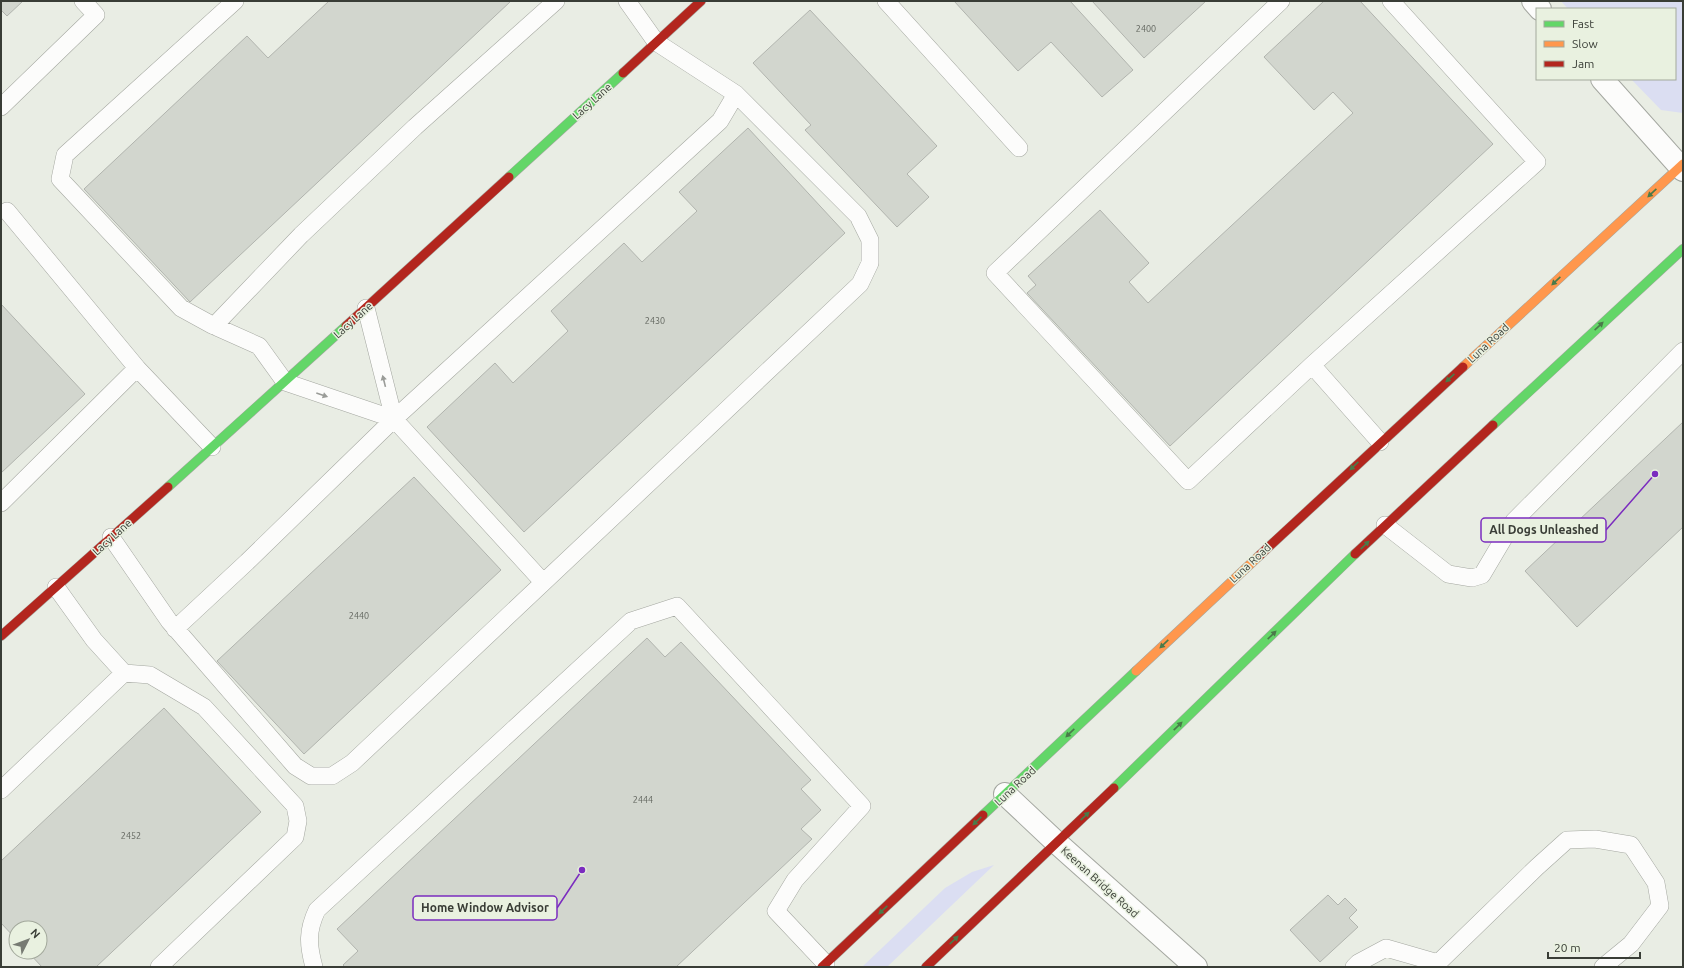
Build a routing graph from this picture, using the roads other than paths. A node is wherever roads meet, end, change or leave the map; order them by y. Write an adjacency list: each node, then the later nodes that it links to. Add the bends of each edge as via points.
1 (82, 1): 12 (lane, via 96,15)
2 (235, 1): 18 (lane, via 65,155 60,180 181,308)
3 (556, 1): 18 (lane, via 415,127 301,235)
4 (627, 1): 9 (lane)
5 (701, 1): 9 (main road, Lacy Lane)
6 (886, 1): 13 (lane)
7 (1281, 1): 20 (lane, via 995,273 1188,481)
8 (1391, 1): 20 (lane, via 1538,162)
9 (656, 42): 11 (lane); 17 (main road, Lacy Lane)
10 (1603, 80): 14 (street)
11 (736, 94): 23 (lane, via 720,121); 29 (lane, via 858,216 870,240 870,263 860,284)
12 (1, 107)
13 (1019, 148)
14 (1682, 167): 24 (main road, Luna Road, one-way to 24)
15 (7, 211): 21 (lane)
16 (1683, 249): 27 (main road, one-way to 16)
17 (366, 308): 22 (main road, Lacy Lane); 23 (lane, one-way to 17)
18 (214, 326): 22 (lane, via 259,346)
19 (1683, 351): 27 (lane, via 1514,520 1482,575 1472,578 1448,574)
20 (1312, 365): 24 (lane)
21 (137, 368): 25 (lane); 26 (lane)
22 (285, 382): 23 (lane, one-way to 23); 25 (main road, Lacy Lane)
23 (394, 419): 29 (lane); 31 (lane, via 248,562)
24 (1380, 442): 35 (main road, Luna Road, one-way to 35)
25 (212, 447): 28 (main road, Lacy Lane)
26 (1, 503)
27 (1385, 525): 36 (main road, one-way to 27)
28 (111, 538): 30 (main road, Lacy Lane); 31 (lane)
29 (543, 582): 31 (lane, via 352,763 332,776 311,776 295,766)
30 (56, 587): 32 (main road, Lacy Lane); 33 (lane, via 94,640)
31 (175, 629)
32 (1, 636)
33 (124, 673): 34 (lane); 38 (lane, via 150,675 204,707 295,806 298,821 295,837)
34 (1, 790)
35 (1006, 794): 36 (street, Keenan Bridge Road); 37 (main road, Luna Road, one-way to 37)
36 (1057, 843): 40 (main road, one-way to 36); 41 (street, Keenan Bridge Road)
37 (824, 965): 39 (lane, via 776,911 795,880 862,806 677,606 631,621 317,910 310,924 309,948)
38 (159, 967)
39 (314, 967)
40 (926, 967)
41 (1196, 967)
42 (1354, 967): 43 (lane, via 1386,948 1438,963 1567,840 1595,838 1631,844 1656,883 1660,906 1631,944)
43 (1603, 967)

